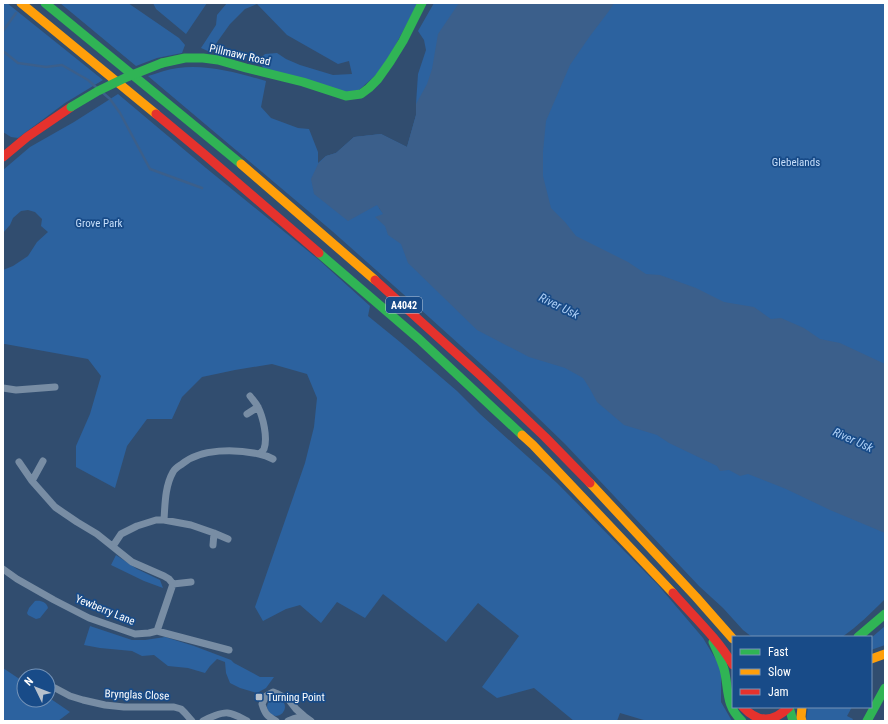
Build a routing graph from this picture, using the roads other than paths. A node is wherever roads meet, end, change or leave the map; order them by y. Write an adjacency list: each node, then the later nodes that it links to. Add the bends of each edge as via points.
1 (21, 3): 26 (main road, A4042, via 204,154 419,339 532,445)
2 (45, 3): 24 (main road, A4042, via 306,221 452,350 547,438)
3 (422, 3): 4 (main road, Pillmawr Road, bridge, via 390,62 378,79 361,94 346,96 218,60 185,58 162,63 98,91 42,126)
4 (3, 157)
5 (54, 387): 6 (street, via 16,390)
6 (3, 388)
7 (250, 396): 8 (street)
8 (258, 407): 9 (street); 10 (street, via 265,440 264,449)
9 (247, 414)
10 (260, 454): 11 (street); 15 (street, via 216,452 200,454 186,461 174,470 170,479)
11 (273, 459)
12 (19, 462): 14 (street)
13 (43, 462): 14 (street)
14 (32, 481): 19 (street, via 55,507)
15 (164, 520): 16 (street); 19 (street, via 137,526 121,534)
16 (214, 533): 17 (street); 18 (street)
17 (228, 539)
18 (213, 545)
19 (113, 546): 22 (street, via 132,562 164,576)
20 (3, 569): 25 (street, Yewberry Lane, via 89,618 135,634)
21 (191, 582): 22 (street)
22 (173, 584): 25 (street)
23 (885, 614): 28 (main road)
24 (716, 618): 27 (main road, A4042); 29 (main road, A4042)
25 (157, 630): 30 (street, Yewberry Lane)
26 (710, 635): 33 (main road, A4042); 48 (main road, A4042, via 723,665 730,706)
27 (738, 636)
28 (859, 636)
29 (732, 638)
30 (230, 650)
31 (885, 654): 32 (main road)
32 (872, 659)
33 (732, 663)
34 (885, 688): 51 (main road)
35 (56, 689): 42 (street, Brynglas Close, via 70,696 104,706 174,707 181,709)
36 (744, 708): 41 (main road, via 752,716)
37 (788, 708): 41 (main road, via 779,717)
38 (789, 708): 49 (main road)
39 (802, 708): 50 (main road)
40 (304, 716): 45 (street, via 289,700 273,692 266,696 262,704 264,712); 46 (street); 47 (street)
41 (767, 720)
42 (192, 721)
43 (203, 721): 44 (street, via 227,713)
44 (247, 721)
45 (276, 721)
46 (288, 721)
47 (311, 721)
48 (742, 721)
49 (793, 721)
50 (802, 721)
51 (867, 721)

